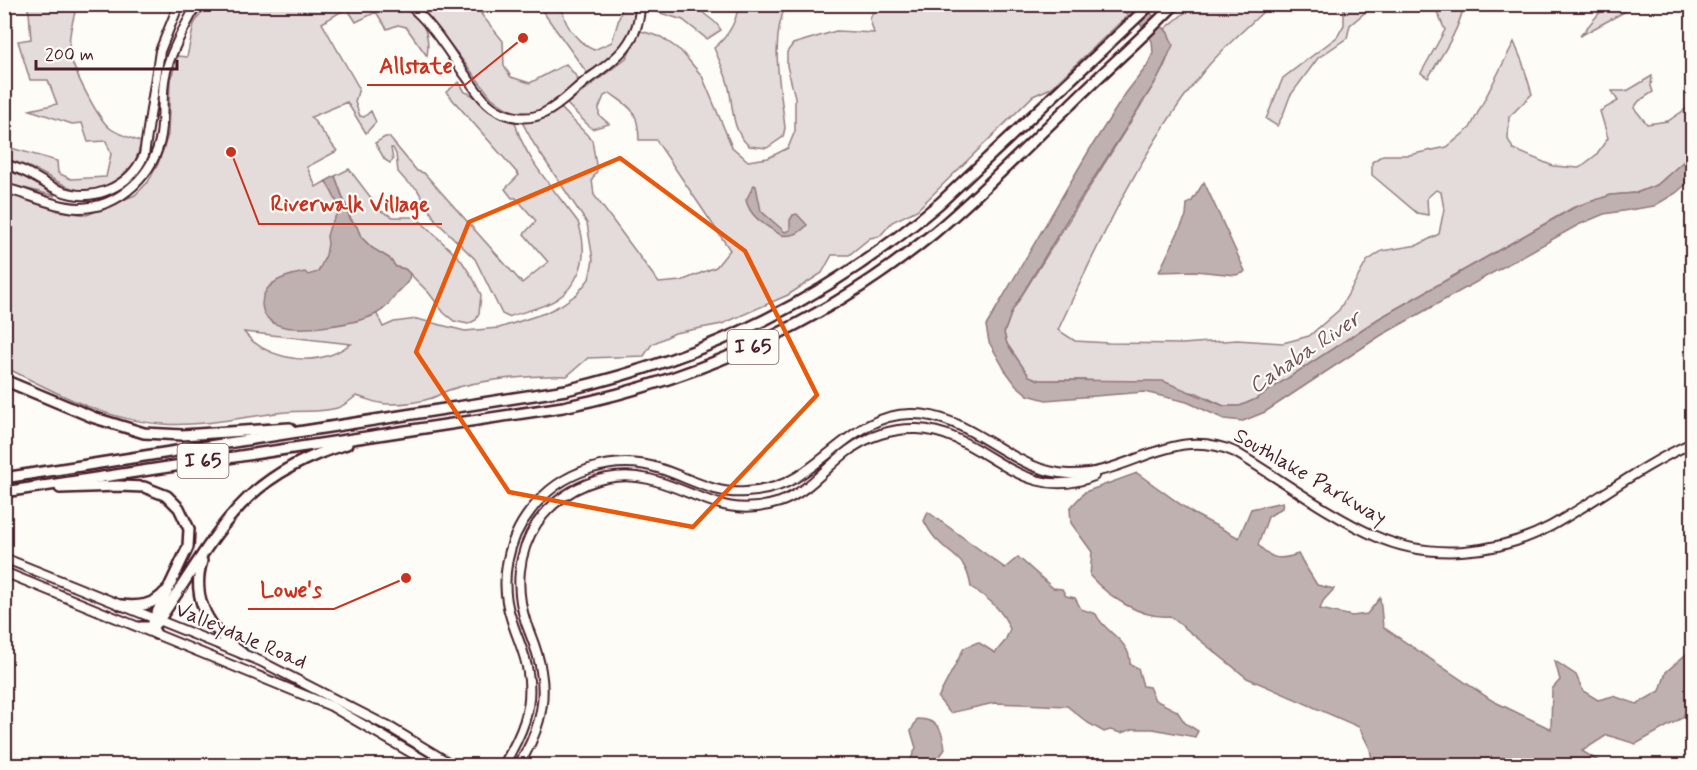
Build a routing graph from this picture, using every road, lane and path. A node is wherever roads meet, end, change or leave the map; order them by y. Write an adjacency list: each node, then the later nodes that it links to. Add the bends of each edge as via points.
1 (179, 4): 7 (street, via 158,58 144,154 129,176 103,192 77,195 53,188 20,168)
2 (197, 4): 8 (street, via 167,68 158,148 150,166 134,185 105,203 78,208)
3 (408, 4): 4 (street, via 433,30 484,101 500,112 522,118 538,116 553,108 613,62 635,34)
4 (640, 4)
5 (1151, 4): 10 (highway, I 65, via 940,203 895,240 816,293 736,335 650,368 566,390)
6 (1175, 4): 11 (highway, I 65, via 975,196 910,252 830,306 750,348 672,379 607,398)
7 (4, 165)
8 (4, 188)
9 (4, 380): 10 (highway, via 103,421 144,433 182,435)
10 (329, 427): 14 (highway, I 65)
11 (366, 438): 15 (highway, I 65); 17 (highway, via 309,457 267,481 230,516)
12 (1692, 443): 13 (street, Southlake Parkway, via 1540,531 1511,543 1467,551 1408,546 1377,537 1217,445 1177,445)
13 (1103, 471): 20 (street, Southlake Parkway, via 1069,474 1042,470 958,423 934,415 911,414 867,426 796,477 761,490 729,492 646,465 606,464 565,479 534,505 513,542); 21 (street, Southlake Parkway, via 1065,483 1033,480 1015,474 947,435 907,429 882,434 855,446 805,489 782,501 757,507 716,504 642,478 601,479 567,494 545,514 526,545)
14 (4, 478)
15 (40, 487): 16 (highway, I 65); 22 (highway, via 133,486 167,496 184,515 189,530 184,557)
16 (4, 492)
17 (204, 553): 24 (highway); 26 (highway, via 199,579 203,610 221,636)
18 (4, 558): 23 (street, Valleydale Road)
19 (4, 572): 25 (street)
20 (506, 582): 21 (street); 29 (street, Southlake Parkway, via 510,614 528,671 530,696 522,732)
21 (519, 582): 30 (street, Southlake Parkway, via 543,693 535,735)
22 (168, 588): 23 (highway, via 151,603); 24 (highway)
23 (121, 605): 24 (street, Valleydale Road)
24 (155, 625): 25 (highway); 26 (street, Valleydale Road); 27 (street, Valleydale Road, via 331,706)
25 (141, 627)
26 (242, 653): 28 (street, Valleydale Road)
27 (434, 765)
28 (454, 765)
29 (503, 765)
30 (518, 765)

